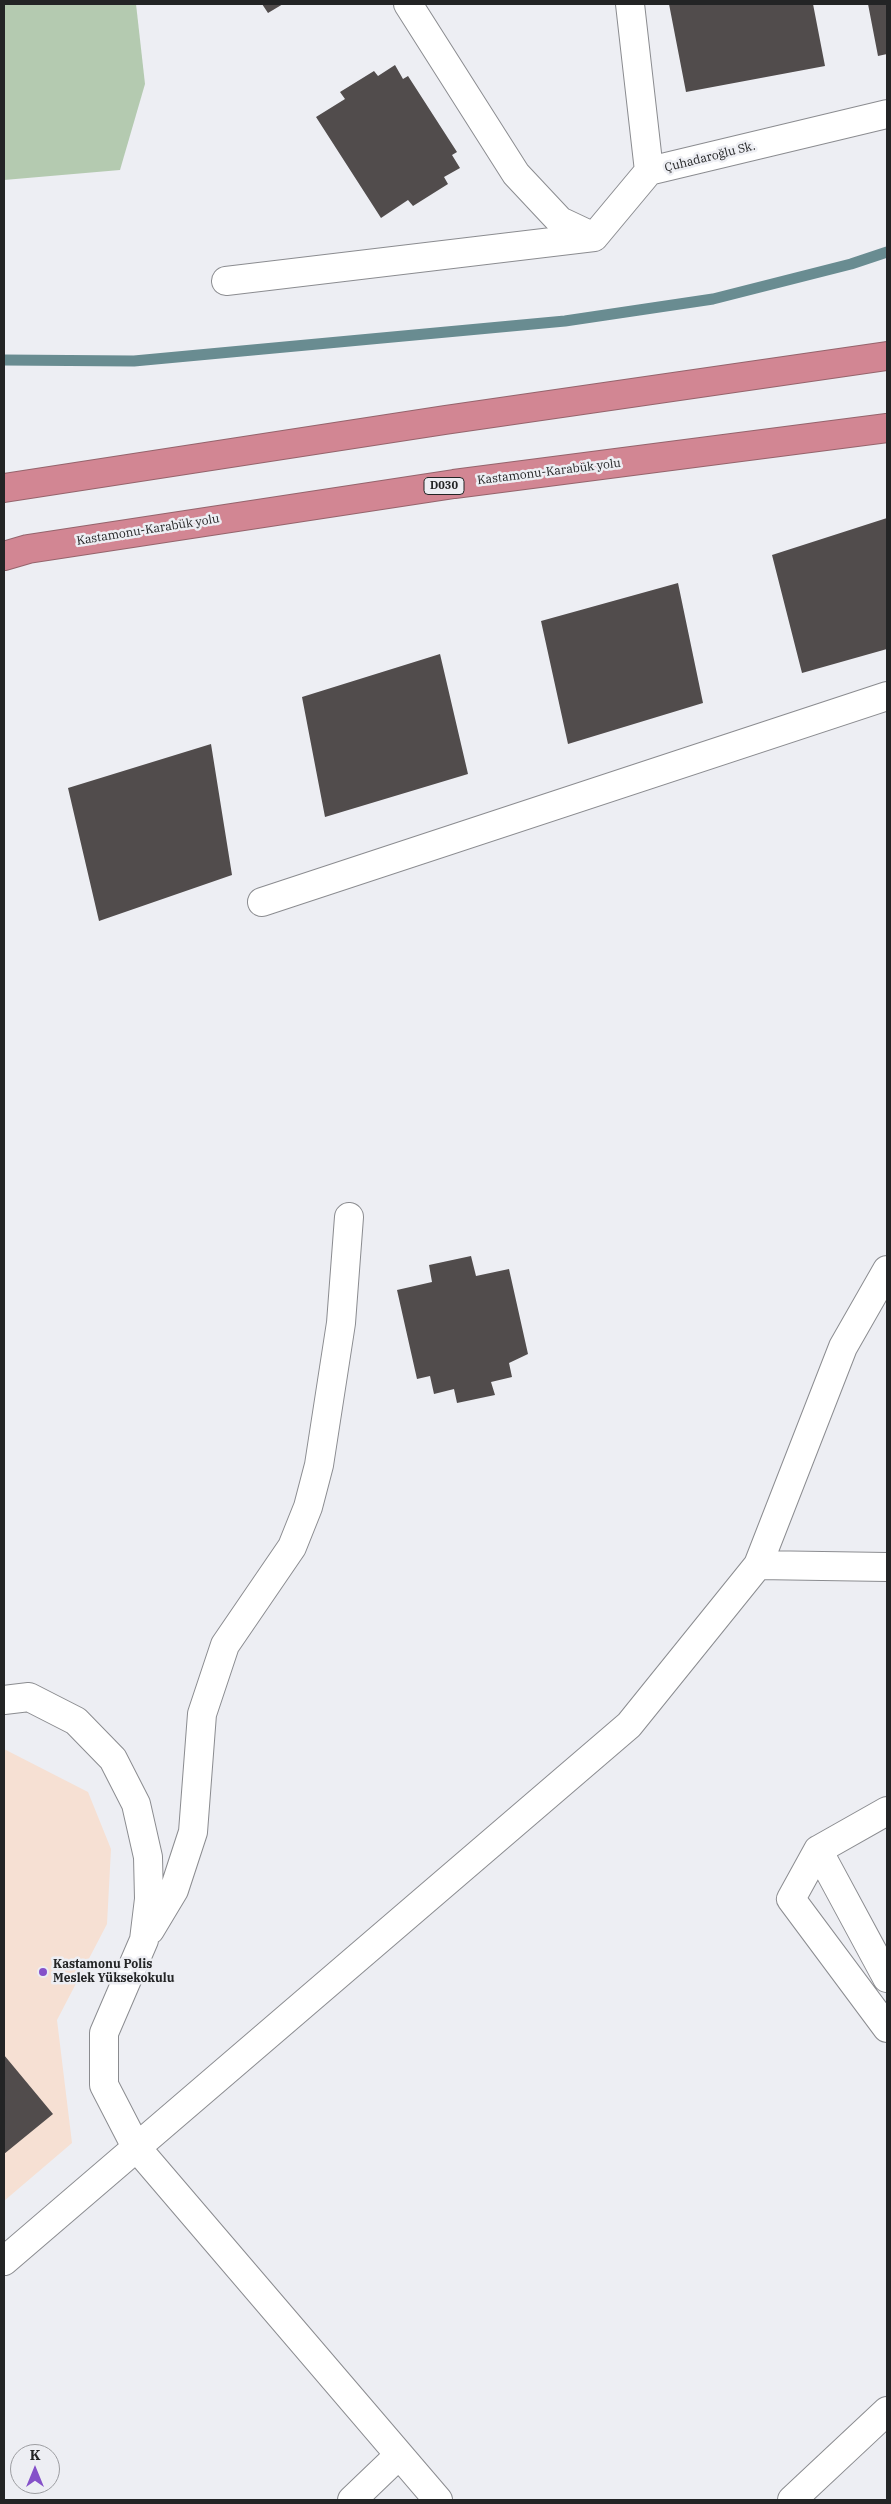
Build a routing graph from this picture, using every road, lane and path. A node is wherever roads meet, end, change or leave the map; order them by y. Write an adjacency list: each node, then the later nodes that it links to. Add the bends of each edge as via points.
1 (408, 4): 5 (street, via 516,174 560,221)
2 (630, 4): 4 (street)
3 (887, 114): 4 (street, Çuhadaroğlu Sk.)
4 (649, 172): 5 (street, Çuhadaroğlu Sk.)
5 (594, 237): 6 (street)
6 (226, 281)
7 (887, 356): 9 (highway)
8 (887, 428): 10 (highway, Kastamonu-Karabük yolu / D030, via 454,484 28,548)
9 (4, 488)
10 (4, 556)
11 (887, 696): 12 (street)
12 (262, 902)
13 (349, 1217): 20 (street, via 341,1323 308,1507 292,1547 225,1645 202,1714 193,1832 174,1890)
14 (887, 1270): 15 (street, via 843,1347)
15 (758, 1565): 16 (street); 23 (street, via 628,1725)
16 (887, 1567)
17 (4, 1700): 20 (street, via 29,1697 76,1721 113,1759 136,1804 148,1857 149,1899)
18 (887, 1811): 19 (street)
19 (818, 1850): 21 (street); 22 (street, via 792,1898)
20 (144, 1940): 23 (street, via 104,2034 104,2085)
21 (887, 1978)
22 (887, 2028)
23 (136, 2147): 24 (street); 26 (street)
24 (4, 2261)
25 (887, 2411): 29 (street)
26 (399, 2455): 27 (street); 28 (street)
27 (352, 2500)
28 (438, 2500)
29 (792, 2500)

